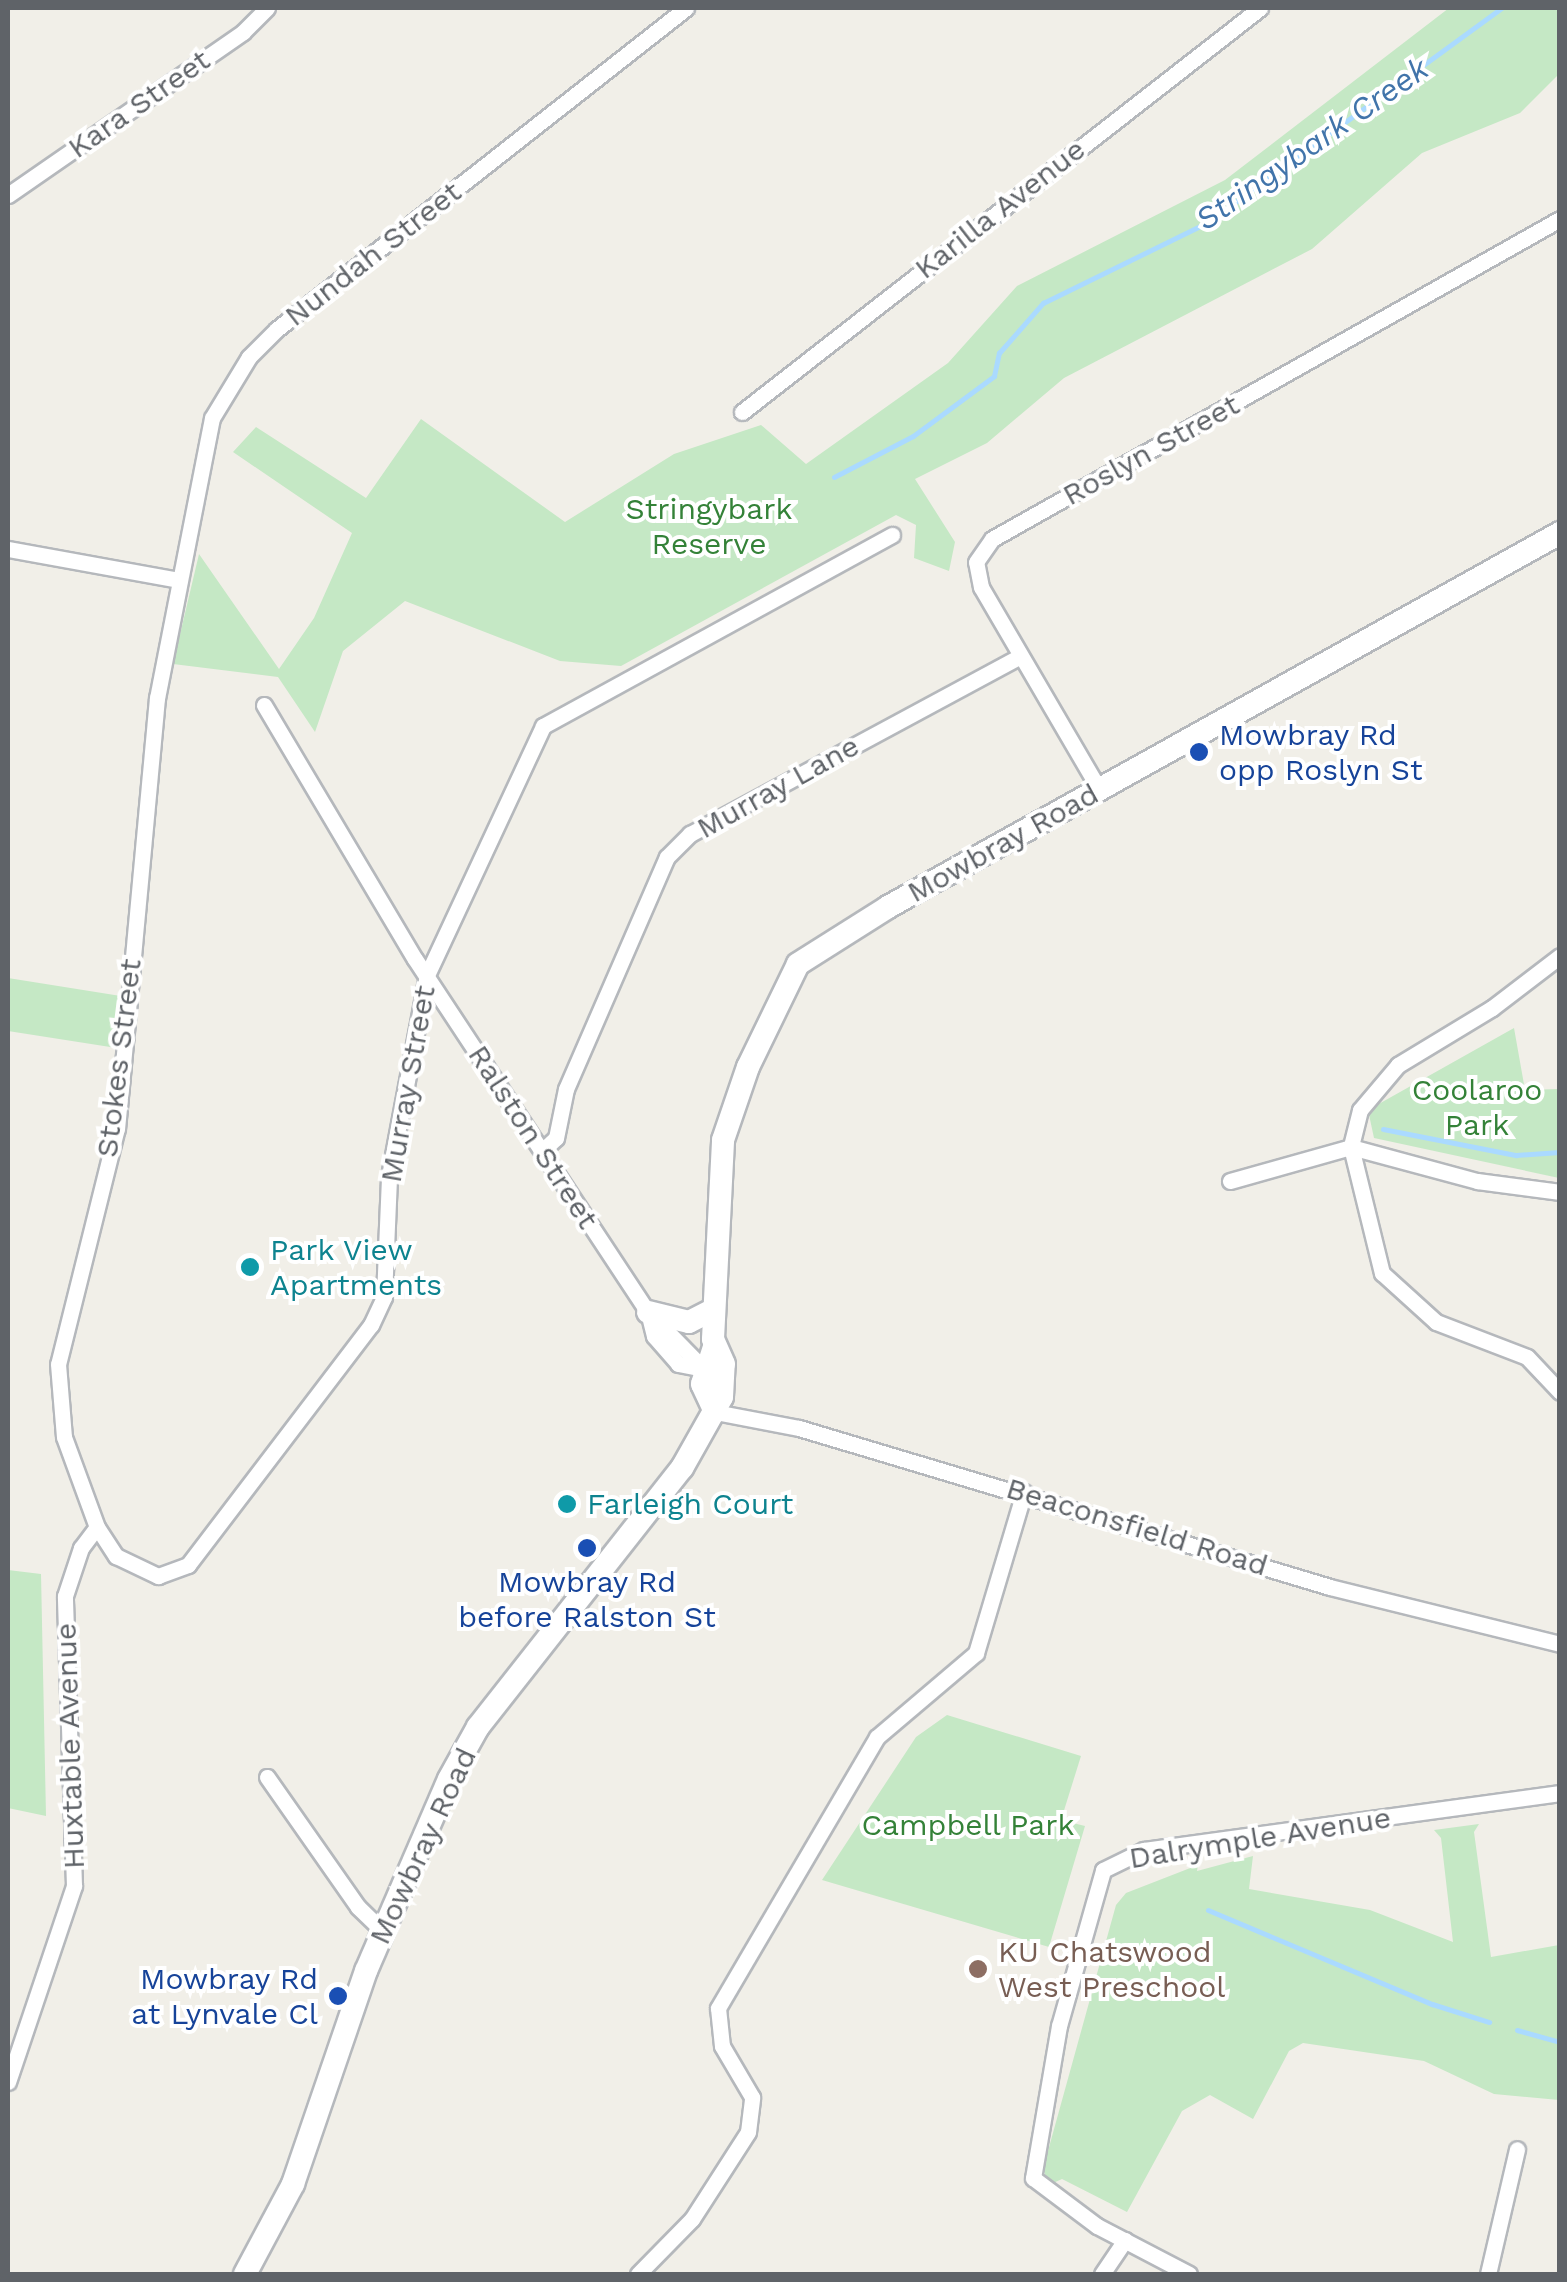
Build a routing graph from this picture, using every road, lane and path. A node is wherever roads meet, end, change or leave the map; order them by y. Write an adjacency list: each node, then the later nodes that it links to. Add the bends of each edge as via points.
1 (266, 8): 5 (street, Kara Street, via 243,32)
2 (686, 8): 11 (street, Nundah Street, via 249,357 212,418)
3 (1260, 8): 4 (street, Karilla Avenue)
4 (1238, 14): 7 (street, Karilla Avenue)
5 (8, 195)
6 (1560, 219): 12 (street, Roslyn Street, via 992,539 976,562 981,587)
7 (742, 412)
8 (1560, 532): 14 (main road, Mowbray Road)
9 (892, 535): 16 (street, Murray Street, via 543,726)
10 (8, 549): 11 (street)
11 (179, 580): 28 (street, Stokes Street, via 157,698 117,1128 58,1364 64,1437)
12 (1020, 656): 14 (street, Roslyn Street); 18 (street, Murray Lane, via 690,834 667,857 566,1089 556,1138)
13 (264, 706): 16 (street, Ralston Street)
14 (1099, 789): 21 (main road, Mowbray Road, via 798,964 726,1123)
15 (1560, 956): 17 (street, via 1492,1008 1398,1065 1360,1110)
16 (426, 975): 18 (street, Ralston Street); 28 (street, Murray Street, via 388,1176 384,1297 371,1326 188,1565 158,1576 140,1572 116,1556)
17 (1351, 1147): 19 (street); 20 (street, via 1477,1181); 25 (street, via 1382,1274 1436,1322 1527,1357)
18 (542, 1151): 22 (street, Ralston Street)
19 (1230, 1181)
20 (1560, 1192)
21 (714, 1309): 22 (main road, via 688,1322); 23 (main road, Mowbray Road)
22 (648, 1312): 24 (street, Ralston Street, via 654,1336 678,1364)
23 (714, 1347): 24 (main road, Mowbray Road); 26 (main road, Mowbray Road, via 724,1364)
24 (704, 1370): 26 (main road, via 702,1384)
25 (1560, 1392)
26 (715, 1412): 27 (street, Beaconsfield Road, via 799,1428); 32 (main road, Mowbray Road, via 682,1468 478,1727)
27 (1024, 1492): 29 (street, Beaconsfield Road, via 1330,1587); 37 (street, via 976,1653 876,1738 718,2008 722,2046 752,2097 748,2132 692,2219)
28 (97, 1527): 33 (street, Huxtable Avenue, via 81,1548 65,1596 74,1886)
29 (1560, 1644)
30 (267, 1777): 32 (street, via 358,1907)
31 (1560, 1793): 35 (street, Dalrymple Avenue, via 1144,1850 1102,1870 1059,2026 1032,2170 1042,2190)
32 (383, 1931): 36 (main road, Mowbray Road)
33 (8, 2082)
34 (1517, 2150): 40 (street)
35 (1126, 2240): 38 (street); 39 (street, Dalrymple Avenue)
36 (254, 2272)
37 (638, 2274)
38 (1102, 2274)
39 (1189, 2274)
40 (1488, 2274)

